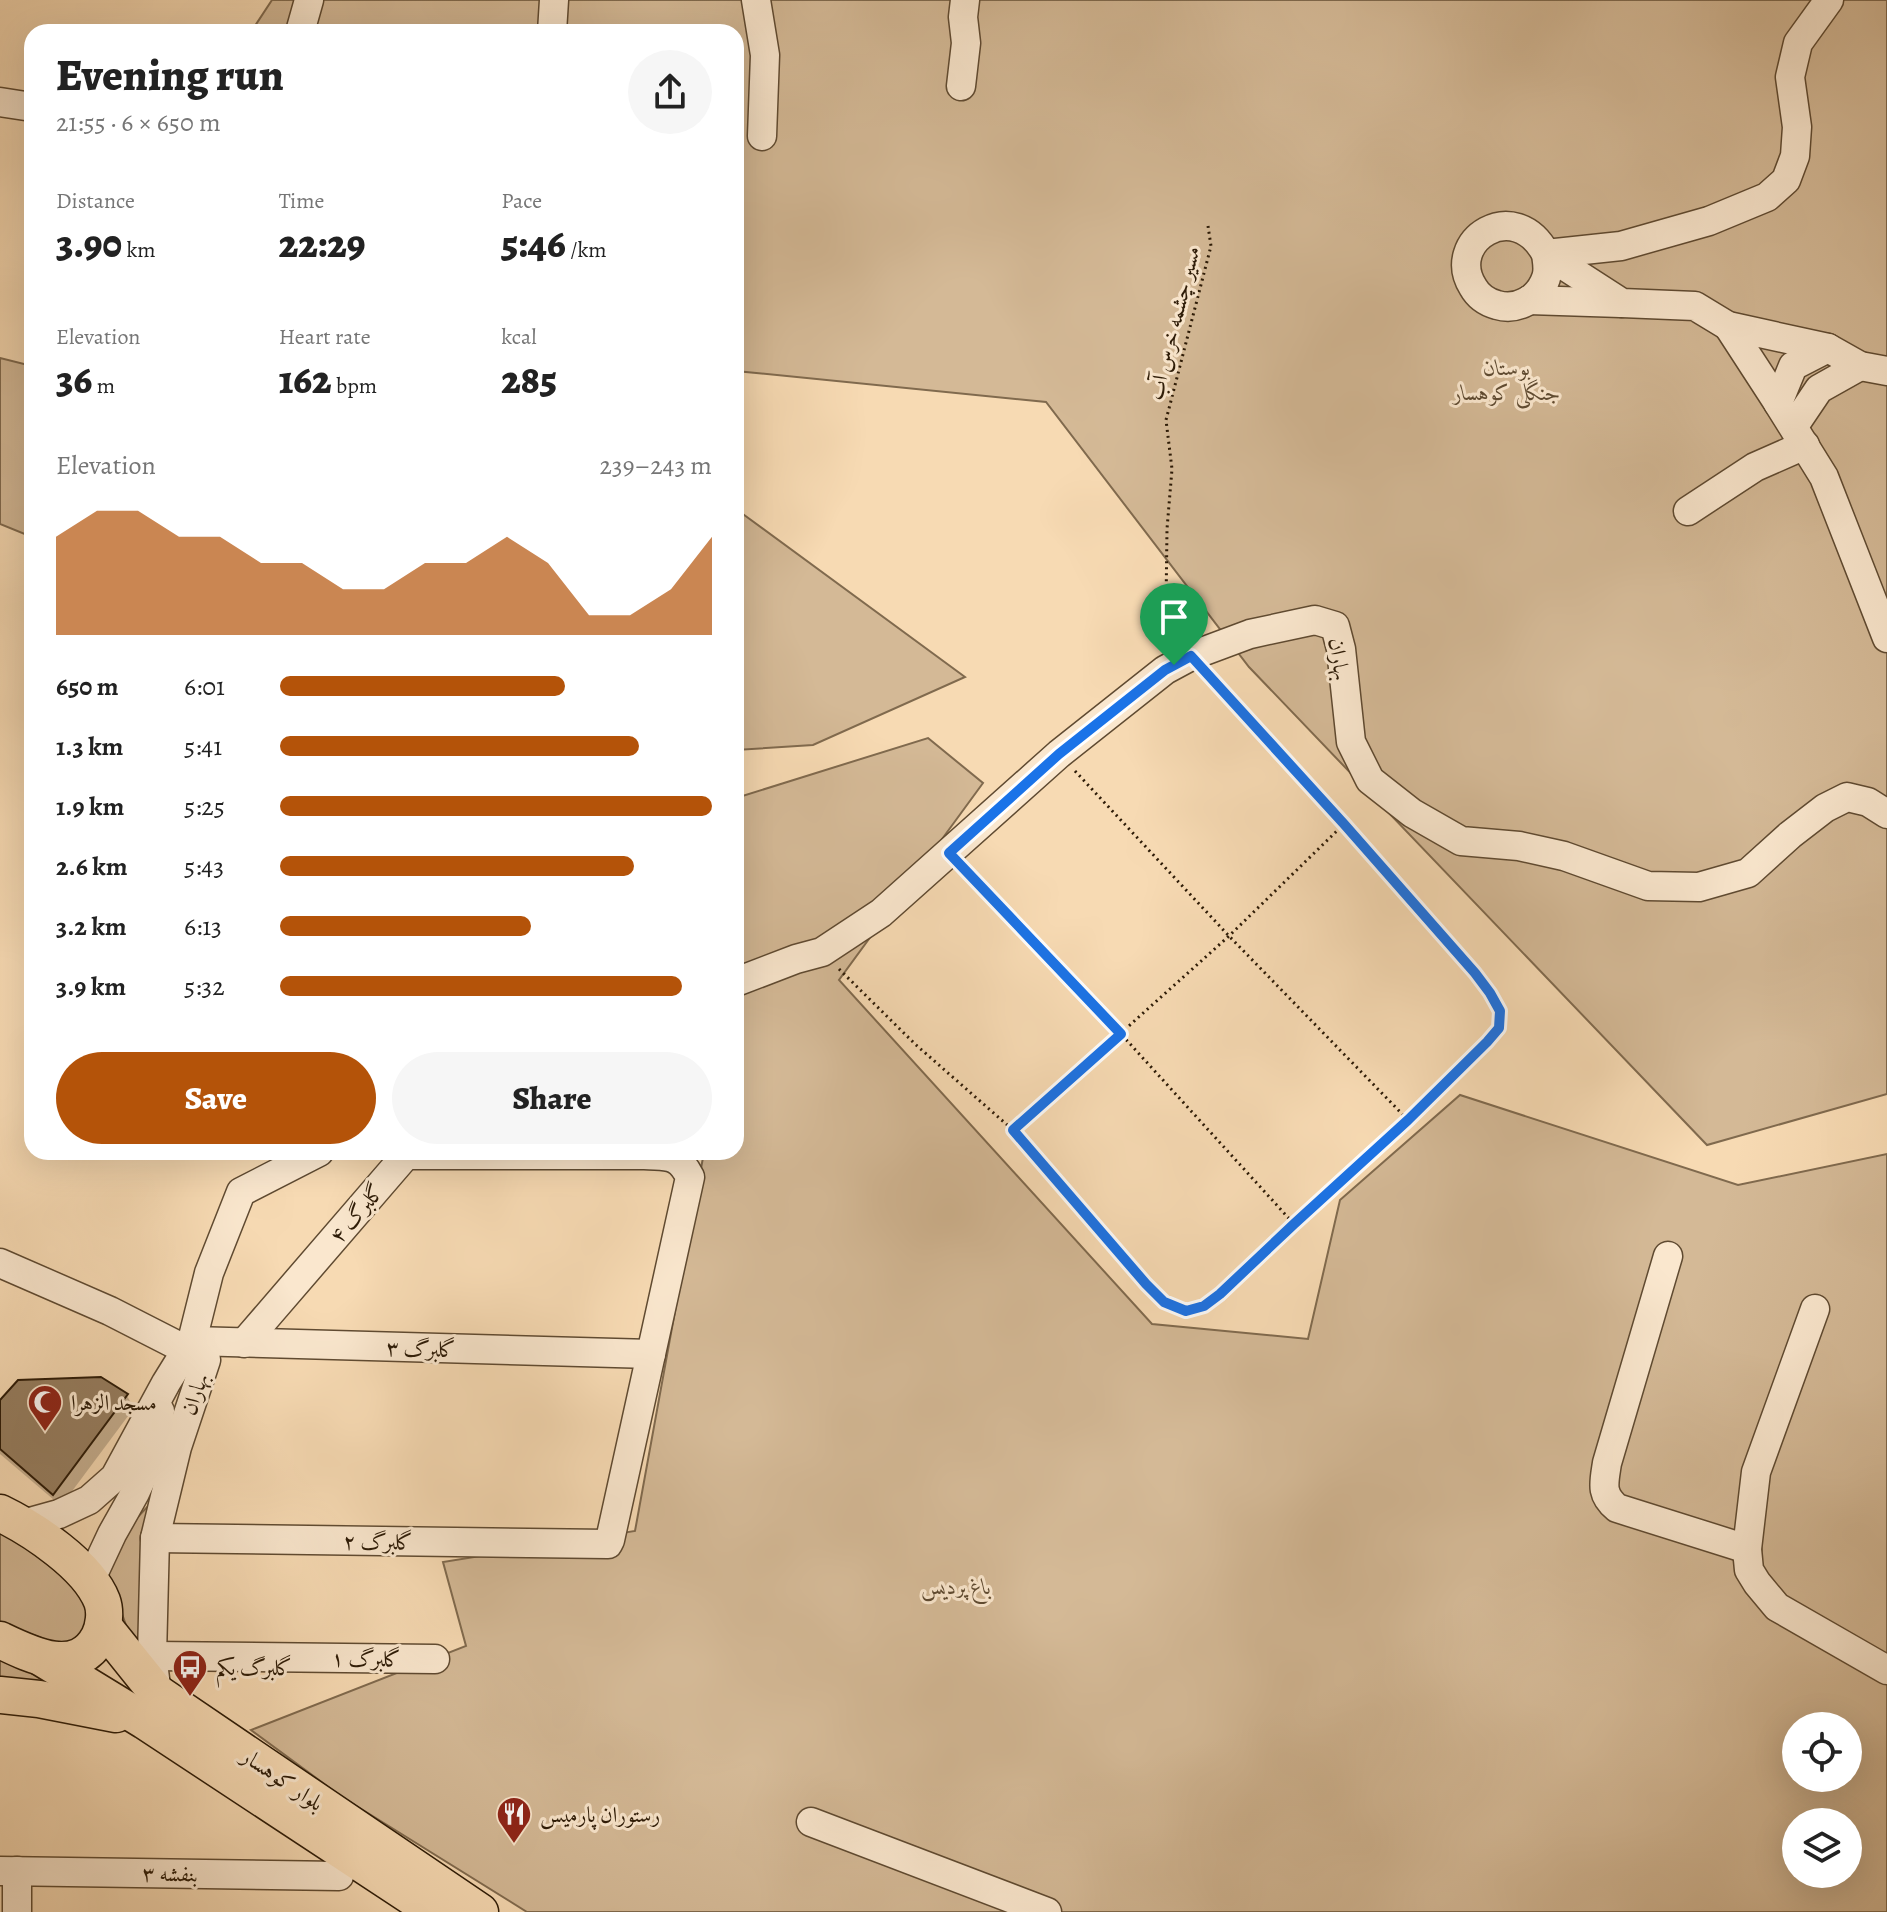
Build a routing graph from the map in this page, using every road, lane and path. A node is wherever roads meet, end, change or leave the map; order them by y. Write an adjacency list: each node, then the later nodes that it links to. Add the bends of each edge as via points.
1 (309, 0): 6 (street)
2 (554, 0): 7 (street)
3 (756, 0): 11 (street, via 765,55)
4 (965, 0): 8 (street)
5 (1829, 0): 13 (street, via 1798,43 1790,77 1795,156 1786,180 1767,197 1709,221 1621,246)
6 (302, 24)
7 (552, 24)
8 (961, 86)
9 (0, 102): 10 (street)
10 (24, 106)
11 (762, 136)
12 (1208, 226): 23 (path, مسیر چشمه خرس آب, via 1211,246 1166,420 1172,469 1166,605)
13 (1546, 254): 14 (street, via 1546,279); 14 (street, via 1531,233 1506,225 1482,234 1468,255 1469,282 1477,294 1502,307); 15 (street)
14 (1529, 300): 15 (street)
15 (1622, 303): 16 (street, via 1695,306)
16 (1728, 326): 17 (street); 19 (street)
17 (1828, 348): 18 (street); 19 (street, via 1793,366)
18 (1873, 369): 20 (street, via 1819,389)
19 (1778, 403): 20 (street)
20 (1800, 436): 21 (street); 22 (street, via 1824,477)
21 (1688, 511)
22 (1887, 638)
23 (1183, 660): 24 (street, بهاران); 25 (street, بهاران, via 1250,634 1315,620 1335,626 1351,742 1370,780 1412,813 1461,841 1564,856 1648,886 1699,887 1748,873 1825,808 1847,797); 26 (path)
24 (1059, 754): 27 (street, بهاران); 28 (path)
25 (1887, 814)
26 (1344, 824): 28 (path); 32 (path, via 1475,973 1500,1011 1499,1028)
27 (949, 853): 29 (street, بهاران, via 881,913); 31 (path)
28 (1229, 936): 31 (path); 32 (path)
29 (822, 952): 30 (street, بهاران); 33 (path)
30 (744, 979)
31 (1121, 1034): 33 (path); 37 (path)
32 (1408, 1120): 37 (path)
33 (1013, 1130): 37 (path, via 1146,1284 1164,1302 1186,1311 1220,1294)
34 (303, 1160): 42 (street, بهاران, via 241,1192 209,1273)
35 (402, 1160): 41 (street, گلبرگ ۴)
36 (677, 1160): 43 (street, گلبرگ ۴, via 690,1177)
37 (1294, 1224)
38 (1668, 1256): 47 (street, via 1607,1463 1607,1499 1617,1508)
39 (0, 1263): 42 (street)
40 (1815, 1309): 47 (street, via 1756,1472)
41 (244, 1343): 42 (street, گلبرگ ۳); 43 (street, گلبرگ ۳)
42 (199, 1350): 44 (street); 46 (street, بهاران)
43 (651, 1354): 46 (street, گلبرگ ۲, via 608,1544)
44 (166, 1383): 45 (street, via 115,1477 89,1500 59,1514); 48 (street, via 152,1456)
45 (11, 1518): 48 (main road, via 59,1550)
46 (155, 1538): 51 (street, بهاران)
47 (1747, 1549): 54 (street, via 1749,1570 1777,1607)
48 (90, 1581): 49 (main road, via 103,1602)
49 (104, 1627): 52 (main road, via 80,1656); 56 (main road, بلوار کوهسار)
50 (0, 1640): 52 (main road, بلوار کوهسار)
51 (152, 1656): 53 (street, گلبرگ ۱); 56 (street, بهاران)
52 (42, 1658): 56 (main road, بلوار کوهسار)
53 (435, 1659)
54 (1887, 1670)
55 (0, 1695): 56 (main road, via 81,1706)
56 (151, 1707): 61 (main road, بلوار کوهسار); 62 (main road, بلوار کوهسار)
57 (811, 1822): 63 (street)
58 (9, 1871): 59 (street, بنفشه ۳); 60 (street)
59 (339, 1876)
60 (17, 1912)
61 (435, 1912)
62 (480, 1912)
63 (1047, 1912)

